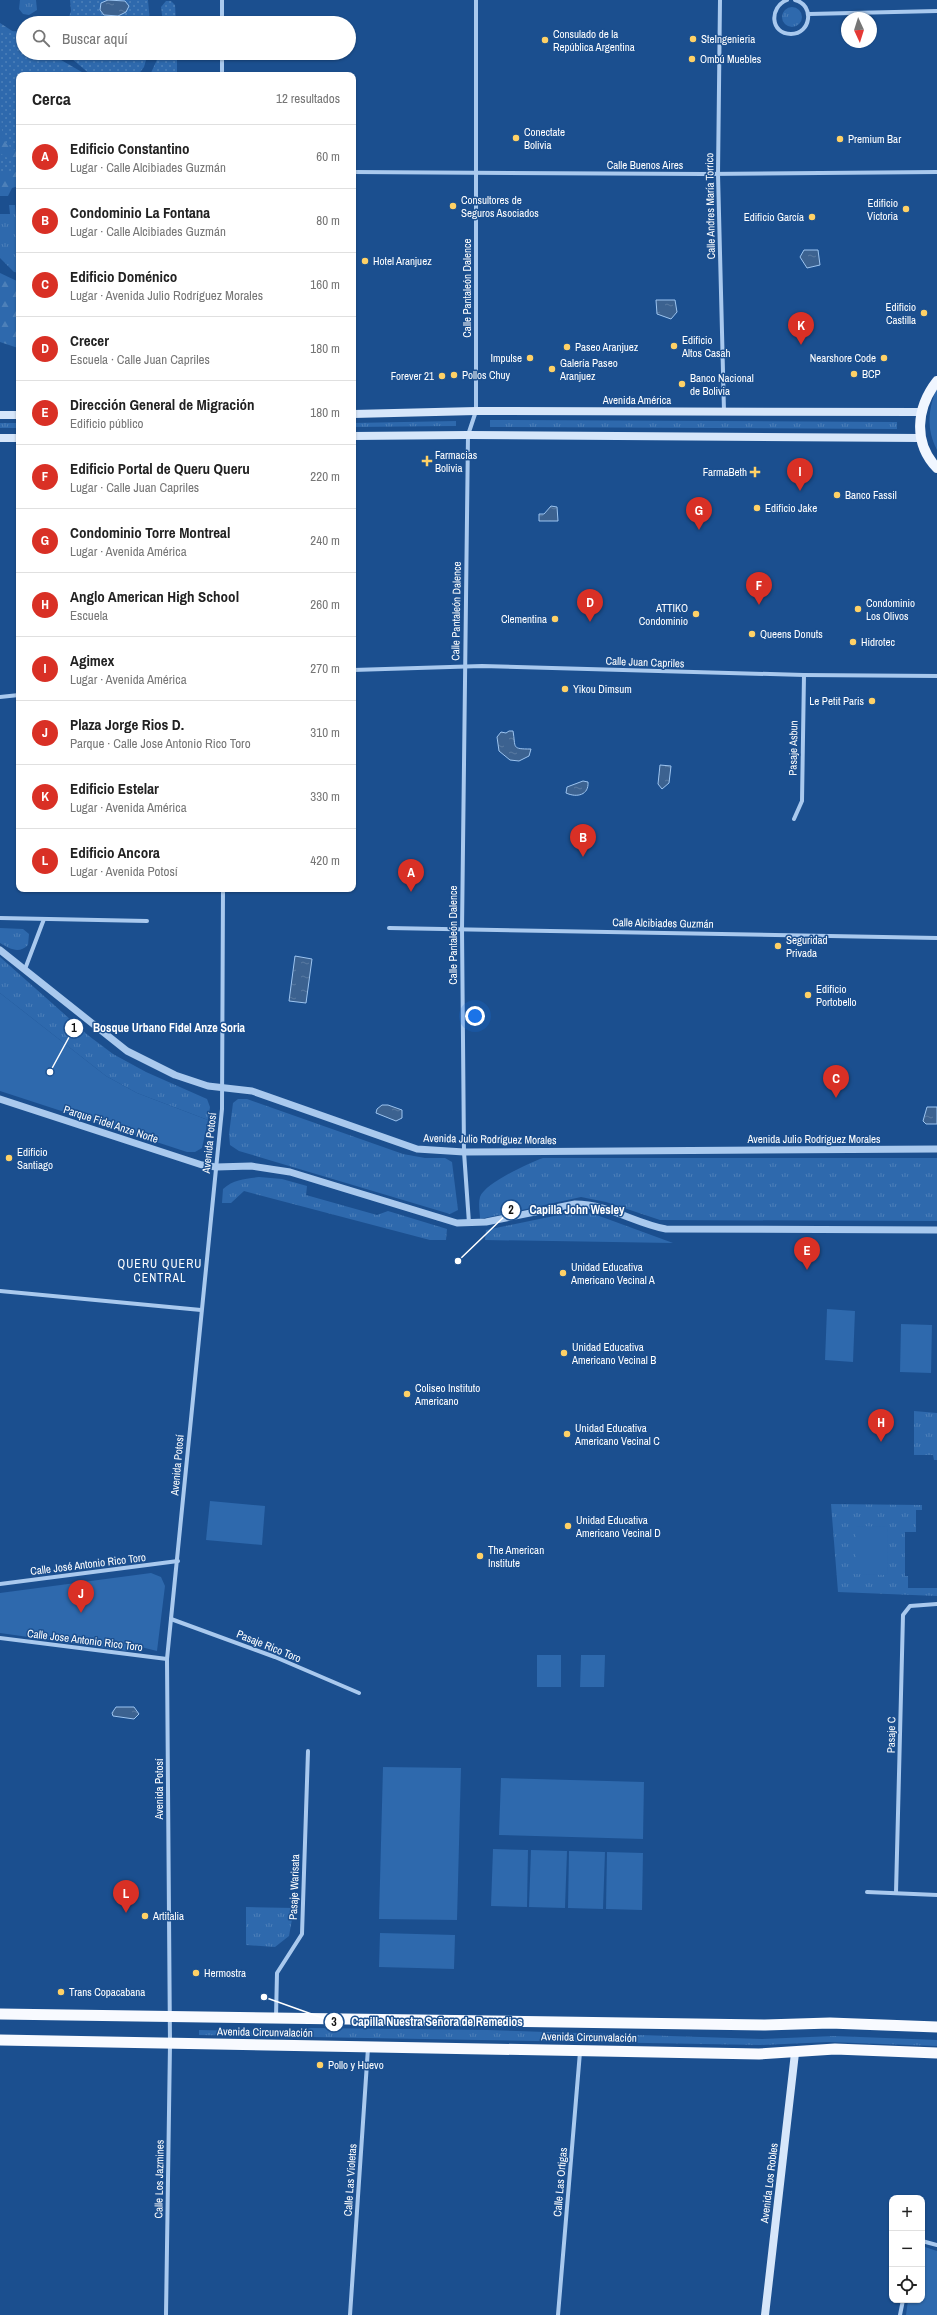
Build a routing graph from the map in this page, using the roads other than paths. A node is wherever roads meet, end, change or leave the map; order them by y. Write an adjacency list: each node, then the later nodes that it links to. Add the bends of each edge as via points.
1 (222, 0): 8 (street)
2 (476, 0): 13 (street, Calle Pantaleón Dalence)
3 (720, 0): 14 (street, Calle Andres María Torrico)
4 (787, 0): 7 (street, via 777,6 774,17 782,31 792,34 803,30)
5 (795, 0): 7 (street, via 804,4)
6 (937, 11): 7 (street)
7 (808, 14)
8 (222, 16)
9 (222, 60): 10 (street)
10 (222, 72)
11 (356, 172): 13 (street, Calle Buenos Aires)
12 (937, 172): 14 (street, Calle Buenos Aires)
13 (476, 173): 14 (street, Calle Buenos Aires); 16 (street, Calle Pantaleón Dalence)
14 (718, 174): 17 (street, Calle Andres María Torrico)
15 (937, 381): 18 (main road)
16 (476, 411): 17 (main road, Avenida América); 19 (main road, Avenida América); 22 (street, Calle Pantaleón Dalence)
17 (724, 411): 18 (main road, Avenida América)
18 (921, 412): 26 (main road)
19 (356, 414)
20 (0, 415): 21 (main road)
21 (16, 415)
22 (468, 435): 23 (main road); 26 (main road); 28 (street, Calle Pantaleón Dalence)
23 (356, 436)
24 (0, 438): 25 (main road)
25 (16, 438)
26 (920, 438): 27 (main road)
27 (937, 468)
28 (465, 666): 29 (street, Calle Juan Capriles); 30 (street, Calle Juan Capriles); 40 (street, Calle Pantaleón Dalence)
29 (356, 670)
30 (804, 675): 31 (street, Calle Juan Capriles); 34 (street, Pasaje Asbun, via 802,801)
31 (937, 676)
32 (16, 695): 33 (street)
33 (0, 697)
34 (794, 819)
35 (223, 892): 44 (street, Avenida Potosí)
36 (0, 918): 37 (street)
37 (44, 919): 38 (street); 43 (street)
38 (147, 921)
39 (390, 928): 40 (street, Calle Alcibiades Guzmán)
40 (462, 929): 41 (street, Calle Alcibiades Guzmán); 47 (street, Calle Pantaleón Dalence)
41 (937, 938)
42 (0, 950): 43 (street, Avenida Julio Rodríguez Morales)
43 (25, 969): 44 (street, Avenida Julio Rodríguez Morales, via 127,1051 150,1064 194,1082)
44 (223, 1086): 47 (street, Avenida Julio Rodríguez Morales, via 252,1091 417,1149); 48 (street, Avenida Potosí)
45 (0, 1099): 48 (street, Parque Fidel Anze Norte, via 202,1165)
46 (937, 1149): 47 (street, Avenida Julio Rodríguez Morales)
47 (464, 1152): 49 (street, Calle Pantaleón Dalence)
48 (216, 1167): 49 (street, via 251,1166 290,1172 457,1223); 52 (street, Avenida Potosí)
49 (469, 1223): 50 (street, via 486,1222 575,1204 589,1204 605,1207 648,1226 666,1229)
50 (937, 1230)
51 (0, 1291): 52 (street)
52 (201, 1310): 53 (street, Avenida Potosí)
53 (178, 1561): 54 (street, Calle José Antonio Rico Toro); 56 (street, Avenida Potosí)
54 (0, 1584)
55 (937, 1604): 62 (street, Pasaje C, via 910,1606 904,1615)
56 (171, 1619): 58 (street, Avenida Potosí); 59 (street, Pasaje Rico Toro, via 274,1656)
57 (0, 1638): 58 (street, Calle Jose Antonio Rico Toro)
58 (167, 1660): 65 (street, Avenida Potosí)
59 (359, 1693)
60 (308, 1751): 66 (street, Pasaje Warisata, via 302,1934 277,1973)
61 (867, 1892): 62 (street)
62 (896, 1893): 63 (street)
63 (937, 1895)
64 (0, 2014): 65 (highway, Avenida Circunvalación)
65 (170, 2015): 66 (highway, Avenida Circunvalación); 69 (street, Avenida Potosí)
66 (276, 2017): 67 (highway, Avenida Circunvalación, via 765,2025 830,2023)
67 (937, 2027)
68 (0, 2040): 69 (highway, Avenida Circunvalación)
69 (170, 2044): 70 (highway, Avenida Circunvalación); 77 (street, Calle Los Jazmines)
70 (368, 2046): 71 (highway, Avenida Circunvalación); 78 (street, Calle Las Violetas)
71 (580, 2050): 72 (highway, Avenida Circunvalación); 79 (street, Calle Las Ortigas)
72 (795, 2053): 73 (highway, Avenida Circunvalación, via 835,2049); 80 (main road, Avenida Los Robles)
73 (937, 2053)
74 (925, 2242): 75 (street)
75 (937, 2245)
76 (902, 2303): 81 (street)
77 (166, 2315)
78 (350, 2315)
79 (558, 2315)
80 (765, 2315)
81 (900, 2315)

